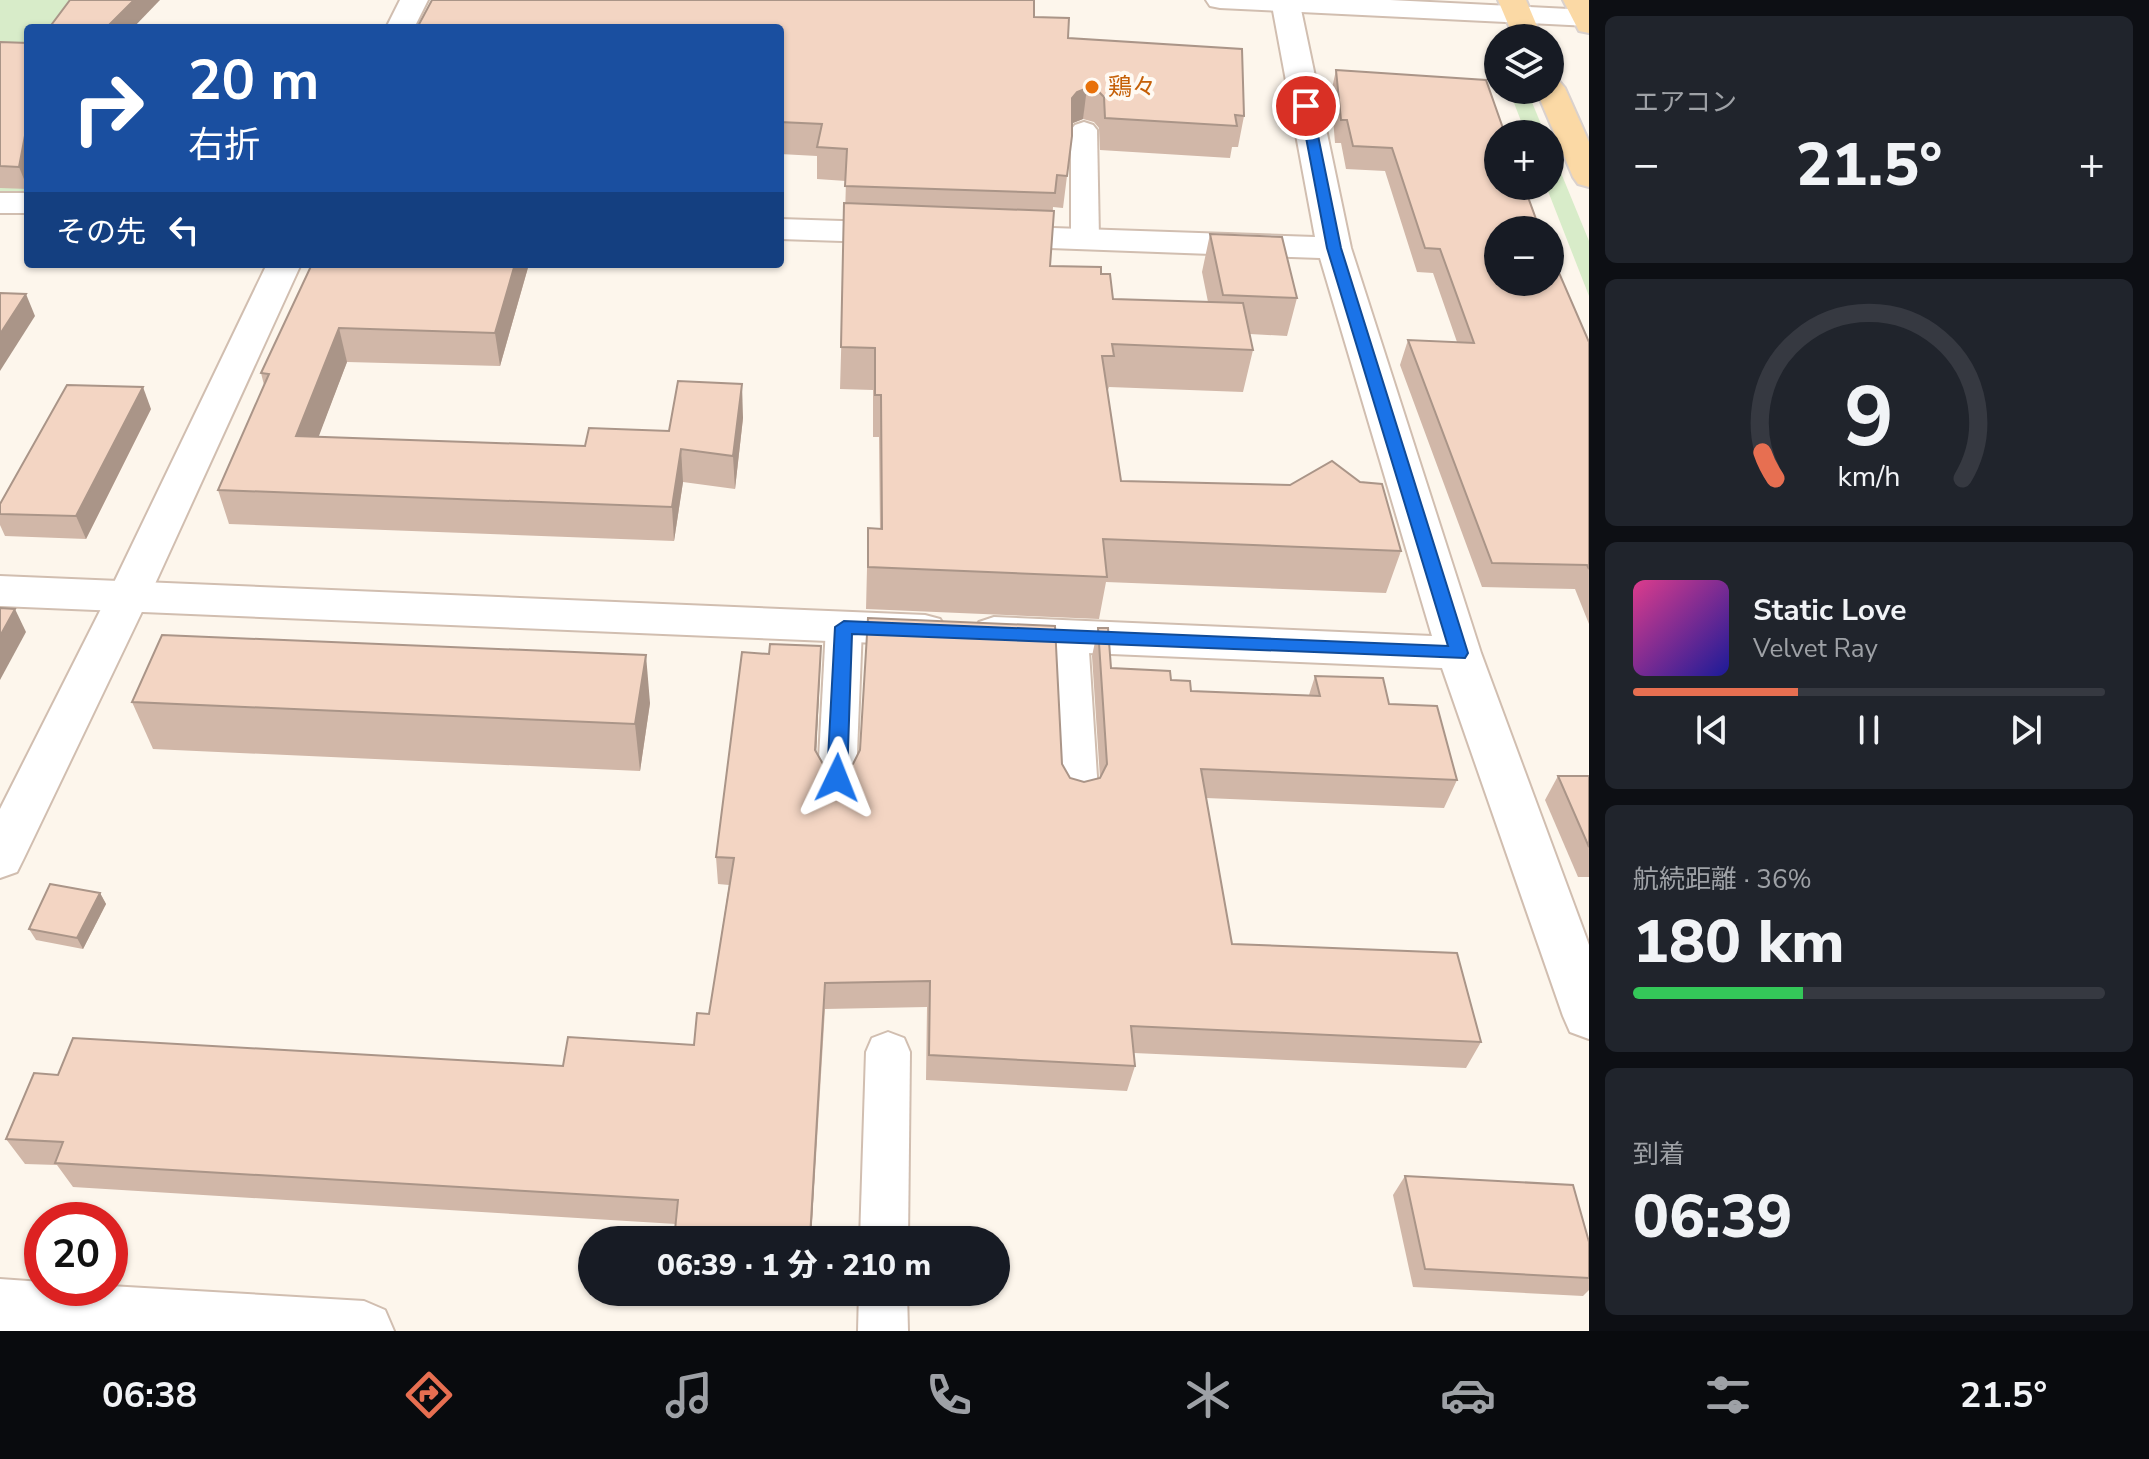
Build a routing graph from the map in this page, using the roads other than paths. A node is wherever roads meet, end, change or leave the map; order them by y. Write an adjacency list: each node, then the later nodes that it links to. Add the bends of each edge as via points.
1 (414, 0): 6 (street)
2 (1220, 0): 3 (street)
3 (1285, 2): 5 (street); 14 (street)
4 (1585, 15): 5 (street)
5 (1519, 18)
6 (402, 24)
7 (1557, 104): 9 (main road)
8 (1084, 130): 13 (lane)
9 (1589, 177)
10 (0, 203): 11 (street)
11 (24, 203)
12 (784, 229): 13 (street)
13 (1085, 239): 14 (street)
14 (1334, 248): 20 (street)
15 (282, 268): 17 (street)
16 (0, 591): 17 (street)
17 (128, 597): 18 (street); 23 (street)
18 (844, 627): 19 (street); 21 (lane)
19 (1070, 636): 20 (street); 22 (lane)
20 (1459, 653): 24 (street)
21 (837, 778)
22 (1079, 792)
23 (0, 858)
24 (1589, 1016)
25 (888, 1052): 26 (lane)
26 (884, 1226)
27 (883, 1306): 30 (lane)
28 (0, 1309): 29 (street)
29 (364, 1331)
30 (883, 1331)

